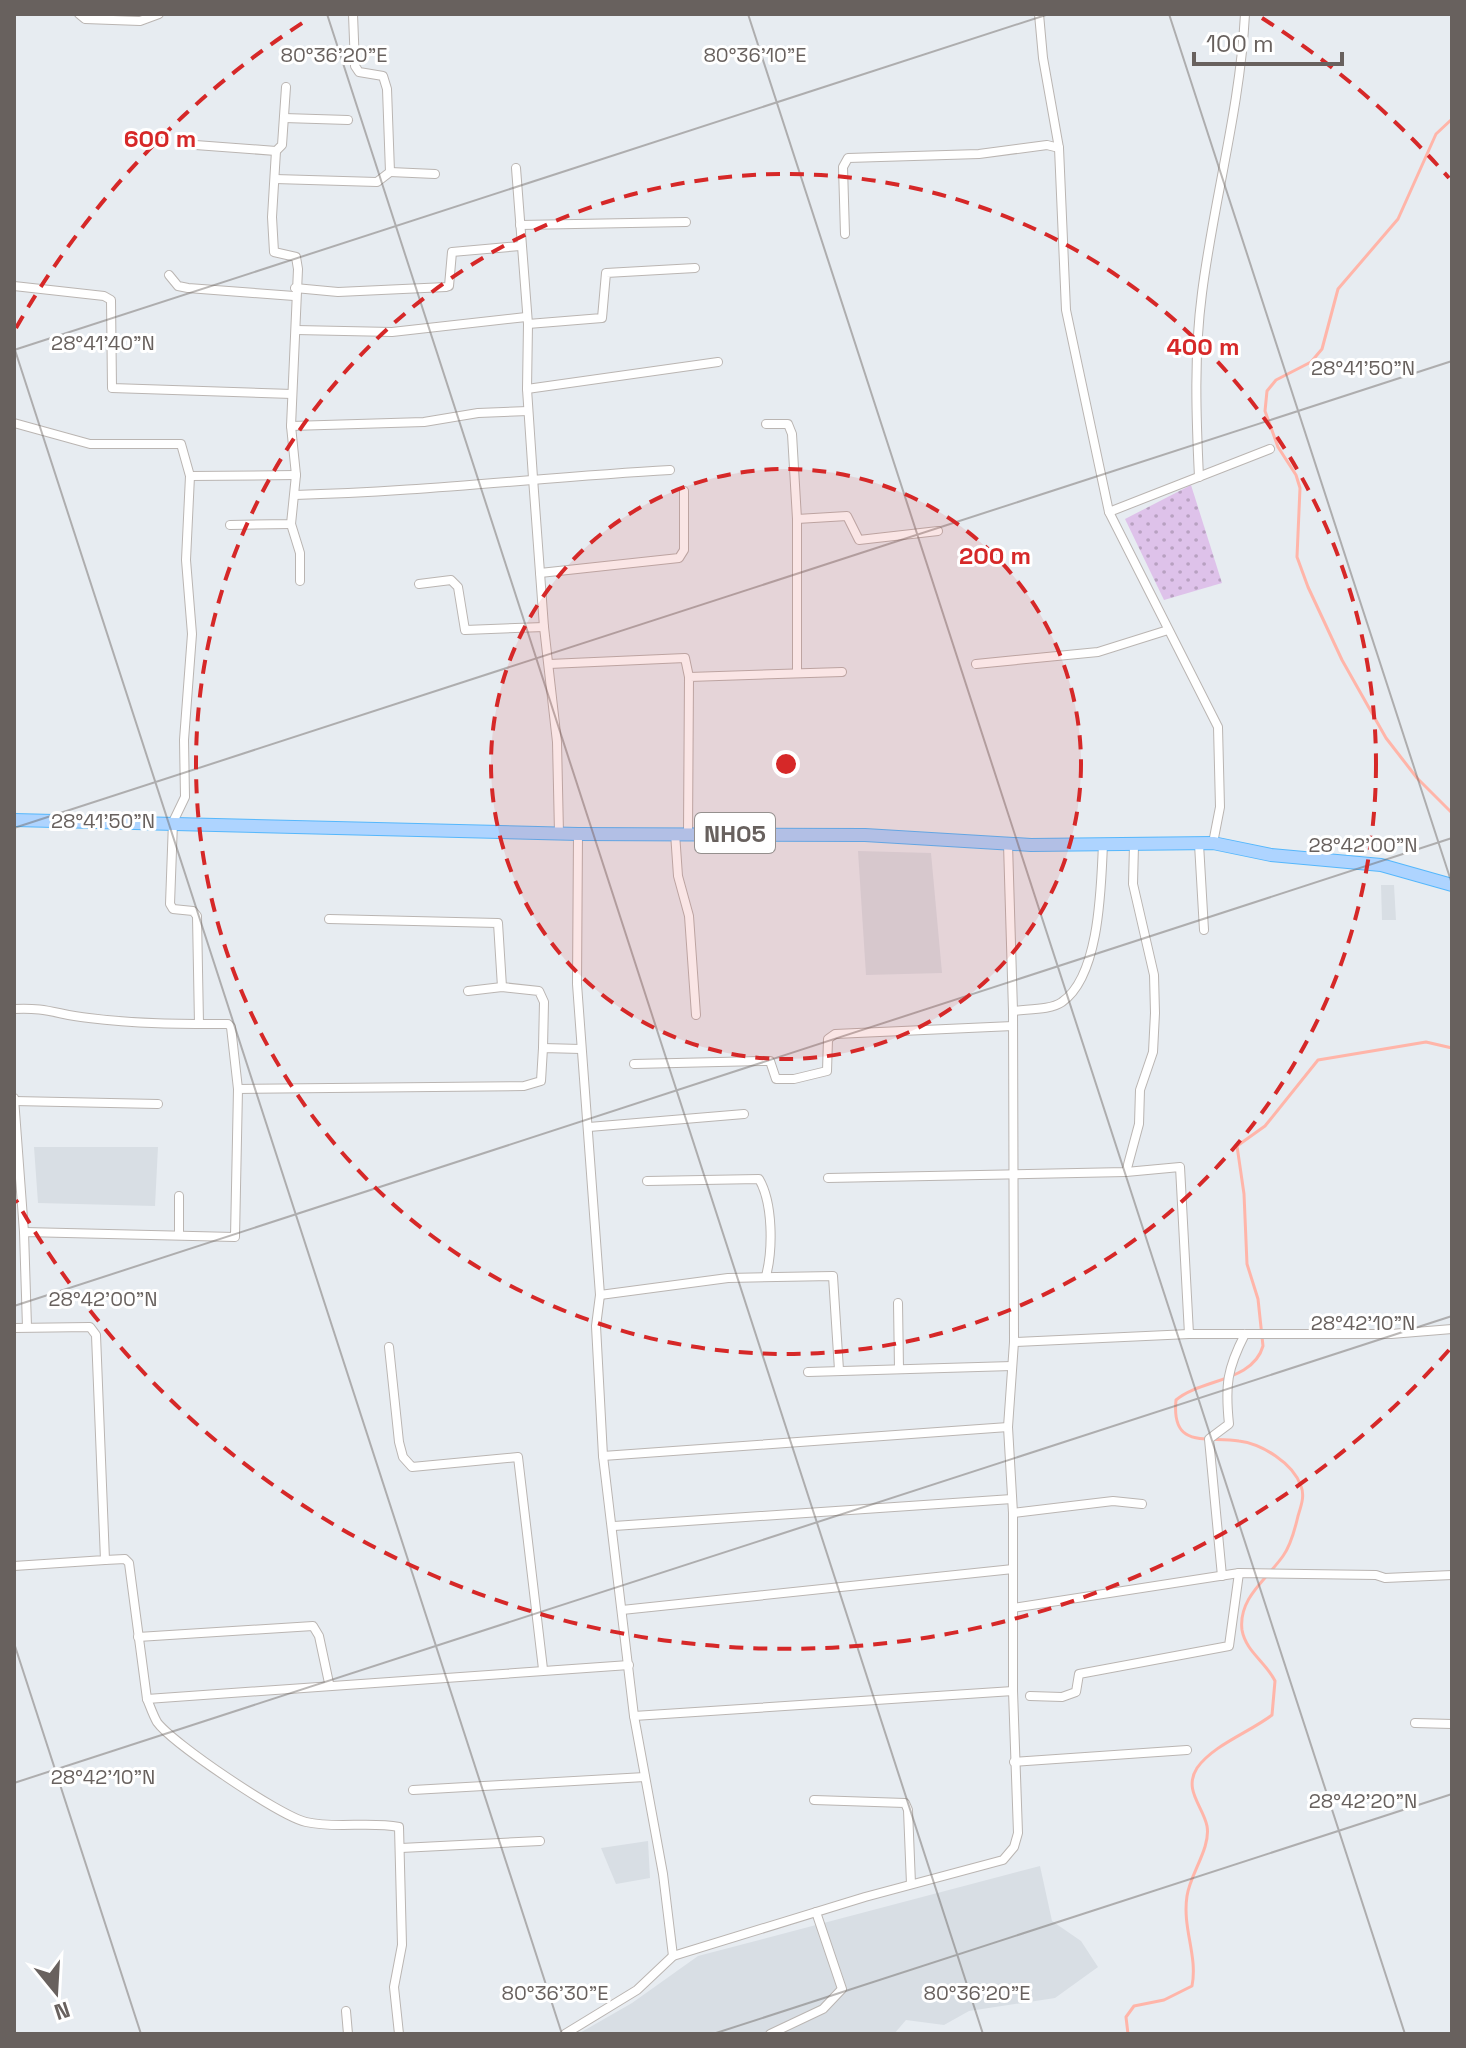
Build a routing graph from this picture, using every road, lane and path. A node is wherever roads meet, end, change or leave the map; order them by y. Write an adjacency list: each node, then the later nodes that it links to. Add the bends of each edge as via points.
1 (79, 14): 2 (street, via 85,19 140,21)
2 (159, 14)
3 (353, 14): 13 (street, via 355,66 359,72 383,76 387,89)
4 (1039, 14): 10 (street)
5 (1245, 14): 37 (street, via 1232,130 1202,294 1195,386)
6 (286, 87): 7 (street)
7 (284, 118): 8 (street); 11 (street, via 282,145)
8 (348, 120)
9 (182, 144): 11 (street)
10 (1059, 148): 18 (street, via 848,158 843,167); 41 (street, via 1066,310)
11 (276, 151): 15 (street)
12 (516, 168): 17 (street)
13 (390, 172): 14 (street); 15 (street, via 377,182)
14 (435, 174)
15 (275, 179): 23 (street, via 274,252 296,257)
16 (686, 222): 17 (street)
17 (520, 225): 19 (street)
18 (845, 234)
19 (520, 246): 23 (street, via 452,252 446,287); 24 (street)
20 (695, 268): 24 (street, via 606,273 602,318)
21 (169, 275): 23 (street, via 188,288)
22 (14, 286): 28 (street, via 111,300 112,388)
23 (294, 292): 25 (street)
24 (527, 320): 25 (street, via 458,322 448,328 406,331); 27 (street)
25 (296, 330): 28 (street)
26 (718, 362): 27 (street)
27 (527, 389): 29 (street)
28 (292, 394): 32 (street)
29 (528, 411): 32 (street, via 424,422); 38 (street)
30 (14, 423): 36 (street, via 90,444 181,444)
31 (766, 424): 42 (street, via 790,427)
32 (291, 426): 35 (street)
33 (1270, 449): 37 (street)
34 (670, 470): 38 (street)
35 (296, 475): 36 (street); 40 (street)
36 (190, 476): 57 (street, via 186,560 192,634 185,797)
37 (1199, 477): 41 (street)
38 (533, 478): 40 (street, via 393,493); 46 (street)
39 (684, 491): 46 (street, via 684,550 679,558)
40 (295, 495): 43 (street)
41 (1109, 512): 50 (street)
42 (797, 519): 45 (street, via 847,516 859,540); 54 (street)
43 (291, 524): 44 (street); 47 (street, via 300,553)
44 (230, 525)
45 (938, 531)
46 (540, 573): 49 (street)
47 (300, 581)
48 (419, 584): 49 (street, via 451,580 458,587 465,630)
49 (544, 627): 51 (street)
50 (1168, 630): 52 (street, via 1098,652); 63 (street, via 1218,727 1220,807)
51 (549, 664): 55 (street, via 685,658); 58 (street)
52 (976, 664)
53 (842, 672): 54 (street)
54 (797, 673): 55 (street)
55 (689, 677): 59 (street)
56 (14, 820): 57 (main road, NH05)
57 (173, 822): 58 (main road, NH05); 73 (street, via 170,904 197,916)
58 (559, 833): 60 (main road, NH05)
59 (681, 833): 60 (main road, NH05); 61 (main road, NH05, via 865,835); 72 (street, via 678,876 689,916)
60 (578, 834): 76 (street)
61 (1008, 844): 62 (main road, NH05); 71 (street)
62 (1103, 844): 64 (main road, NH05); 71 (street, via 1099,914 1077,989 1059,1005)
63 (1206, 844): 64 (main road, NH05); 65 (main road, NH05, via 1381,865); 67 (street)
64 (1134, 845): 84 (street, via 1133,884 1154,975 1155,1013 1153,1052 1140,1090 1139,1124)
65 (1452, 885)
66 (329, 919): 68 (street, via 498,923)
67 (1204, 930)
68 (502, 987): 69 (street); 75 (street, via 539,991 544,1002)
69 (468, 991)
70 (14, 1009): 73 (street, via 43,1007 84,1018)
71 (1013, 1011): 74 (street)
72 (696, 1015)
73 (199, 1024): 78 (street, via 231,1027)
74 (1013, 1026): 77 (street, via 835,1034 828,1039 827,1071 794,1079 776,1079 770,1061); 85 (street)
75 (543, 1048): 76 (street); 78 (street, via 541,1081 524,1086)
76 (581, 1049): 82 (street)
77 (634, 1064)
78 (238, 1089): 90 (street, via 237,1234)
79 (14, 1099): 80 (street); 83 (street)
80 (158, 1104)
81 (744, 1114): 82 (street)
82 (589, 1127): 92 (street)
83 (16, 1135): 89 (street)
84 (1126, 1172): 85 (street); 97 (street, via 1180,1167)
85 (1013, 1174): 86 (street); 99 (street)
86 (828, 1178)
87 (647, 1181): 91 (street, via 759,1179 765,1189)
88 (179, 1196): 90 (street)
89 (24, 1232): 90 (street); 94 (street)
90 (179, 1234)
91 (766, 1276): 92 (street); 103 (street, via 833,1276)
92 (600, 1295): 106 (street, via 596,1326)
93 (898, 1303): 102 (street)
94 (27, 1327): 95 (street); 111 (street, via 90,1327 96,1335)
95 (14, 1328)
96 (1452, 1329): 98 (street)
97 (1189, 1334): 98 (street); 99 (street)
98 (1245, 1334): 116 (street, via 1225,1384 1229,1424 1209,1439)
99 (1014, 1342): 101 (street)
100 (389, 1347): 121 (street, via 399,1442 412,1467 518,1457)
101 (1012, 1366): 102 (street); 105 (street)
102 (899, 1369): 103 (street)
103 (839, 1370): 104 (street)
104 (808, 1372)
105 (1008, 1427): 106 (street); 107 (street)
106 (603, 1456): 110 (street)
107 (1012, 1499): 109 (street); 110 (street)
108 (1142, 1504): 109 (street, via 1113,1501)
109 (1013, 1513): 113 (street)
110 (614, 1526): 118 (street)
111 (105, 1560): 112 (street); 119 (street, via 129,1563)
112 (14, 1566)
113 (1013, 1569): 117 (street); 118 (street)
114 (1239, 1573): 115 (street); 116 (street); 124 (street, via 1229,1646 1079,1674 1076,1692)
115 (1452, 1575)
116 (1222, 1576): 117 (street)
117 (1013, 1608): 123 (street)
118 (622, 1610): 120 (street)
119 (138, 1637): 122 (street, via 313,1626); 125 (street)
120 (629, 1665): 121 (street); 126 (street)
121 (543, 1669): 122 (street)
122 (329, 1683): 125 (street, via 279,1692)
123 (1013, 1691): 126 (street); 130 (street)
124 (1030, 1696)
125 (147, 1699): 135 (street, via 157,1722 179,1744 264,1803 319,1825 396,1826)
126 (634, 1716): 131 (street)
127 (1415, 1723): 128 (street)
128 (1452, 1724)
129 (1187, 1750): 130 (street)
130 (1014, 1762): 136 (street, via 1014,1847 1003,1860)
131 (645, 1777): 132 (street); 138 (street)
132 (413, 1790)
133 (814, 1800): 136 (street, via 905,1803)
134 (540, 1841): 135 (street)
135 (401, 1848): 141 (street, via 402,1945 394,1987)
136 (911, 1884): 137 (street)
137 (816, 1912): 138 (street); 143 (street, via 842,1989 823,2009)
138 (673, 1956): 142 (street, via 637,1990)
139 (346, 2011): 140 (street)
140 (348, 2034)
141 (399, 2034)
142 (565, 2034)
143 (770, 2034)

